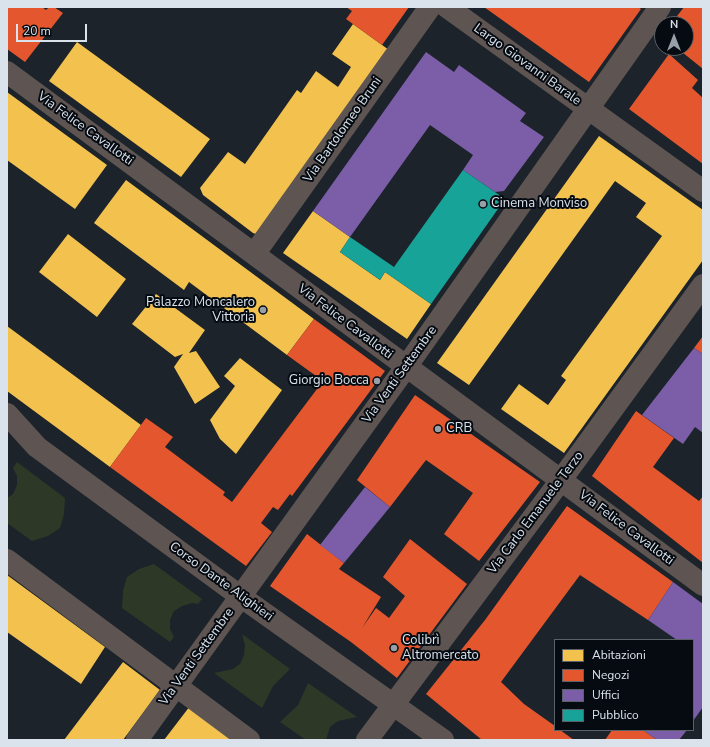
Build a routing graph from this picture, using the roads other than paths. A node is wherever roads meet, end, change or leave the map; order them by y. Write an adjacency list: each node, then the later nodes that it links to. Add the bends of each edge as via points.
1 (430, 7): 7 (street, Via Bartolomeo Bruni)
2 (447, 7): 5 (street, Largo Giovanni Barale)
3 (660, 7): 5 (street, Via Venti Settembre)
4 (7, 72): 7 (street, Via Felice Cavallotti)
5 (587, 108): 6 (street, Largo Giovanni Barale); 9 (street, Via Venti Settembre)
6 (703, 191)
7 (255, 254): 9 (street, Via Felice Cavallotti)
8 (703, 285): 11 (street, Via Carlo Emanuele Terzo)
9 (406, 368): 11 (street, Via Felice Cavallotti); 14 (street, Via Venti Settembre)
10 (10, 425): 14 (street, Corso Dante Alighieri, via 36,447)
11 (561, 480): 13 (street, Via Felice Cavallotti); 16 (street, Via Carlo Emanuele Terzo)
12 (7, 560): 15 (street)
13 (703, 585)
14 (240, 596): 15 (street, Via Venti Settembre); 16 (street, Corso Dante Alighieri)
15 (176, 686): 17 (street, Via Venti Settembre); 18 (street)
16 (392, 704): 19 (street, Via Carlo Emanuele Terzo); 20 (street, Corso Dante Alighieri)
17 (137, 740)
18 (249, 740)
19 (367, 740)
20 (443, 740)

